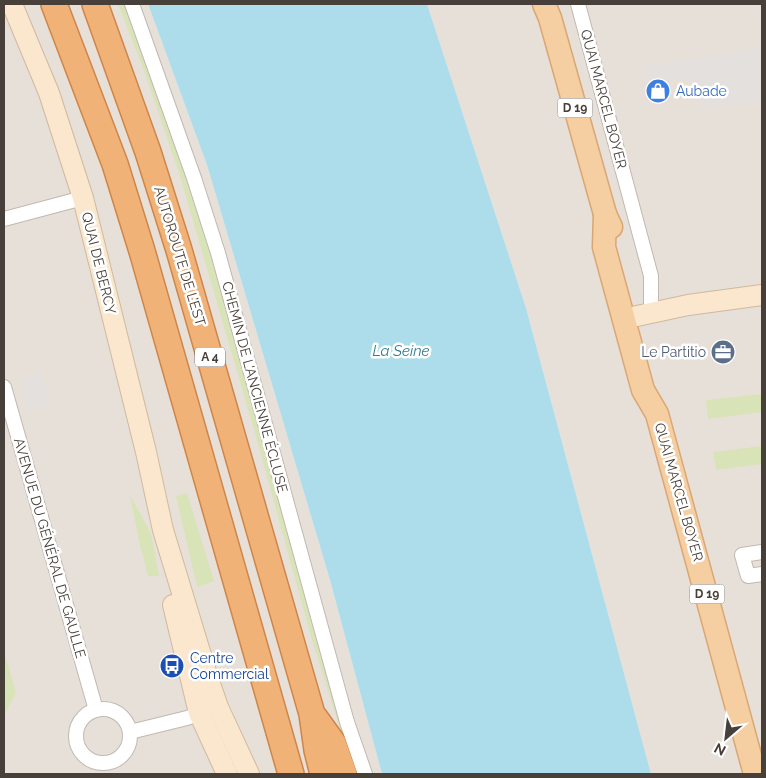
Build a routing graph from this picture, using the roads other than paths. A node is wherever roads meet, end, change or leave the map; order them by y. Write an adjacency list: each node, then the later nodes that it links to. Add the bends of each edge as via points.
1 (12, 4): 7 (main road, QUAI DE BERCY, via 48,93)
2 (54, 4): 14 (highway, A 4, via 115,164)
3 (95, 4): 17 (highway, AUTOROUTE DE L’EST / A 4, via 179,250)
4 (132, 4): 25 (street, CHEMIN DE L'ANCIENNE ÉCLUSE, via 218,253 347,722)
5 (544, 4): 10 (main road, QUAI MARCEL BOYER / D 19, via 605,214 604,247)
6 (578, 4): 10 (street, QUAI MARCEL BOYER, via 651,276)
7 (83, 198): 8 (street); 16 (main road, QUAI DE BERCY, via 146,452 163,530 175,612)
8 (4, 219)
9 (762, 296): 10 (main road, via 688,305)
10 (637, 316): 26 (main road, QUAI MARCEL BOYER / D 19, via 643,390 658,414)
11 (4, 387): 15 (street, AVENUE DU GÉNÉRAL DE GAULLE)
12 (762, 552): 13 (street, via 742,555 748,576)
13 (762, 574)
14 (257, 658): 21 (highway); 22 (highway, A 4)
15 (96, 710): 18 (street, via 116,712); 18 (street, via 87,714 77,731 76,740 87,758 103,763 120,757 128,746)
16 (208, 710): 18 (street); 19 (main road, QUAI DE BERCY); 20 (main road, QUAI DE BERCY)
17 (312, 714): 23 (highway, A 4); 24 (highway, via 333,743)
18 (130, 732)
19 (227, 774)
20 (249, 774)
21 (275, 774)
22 (291, 774)
23 (323, 774)
24 (344, 774)
25 (365, 774)
26 (755, 774)

